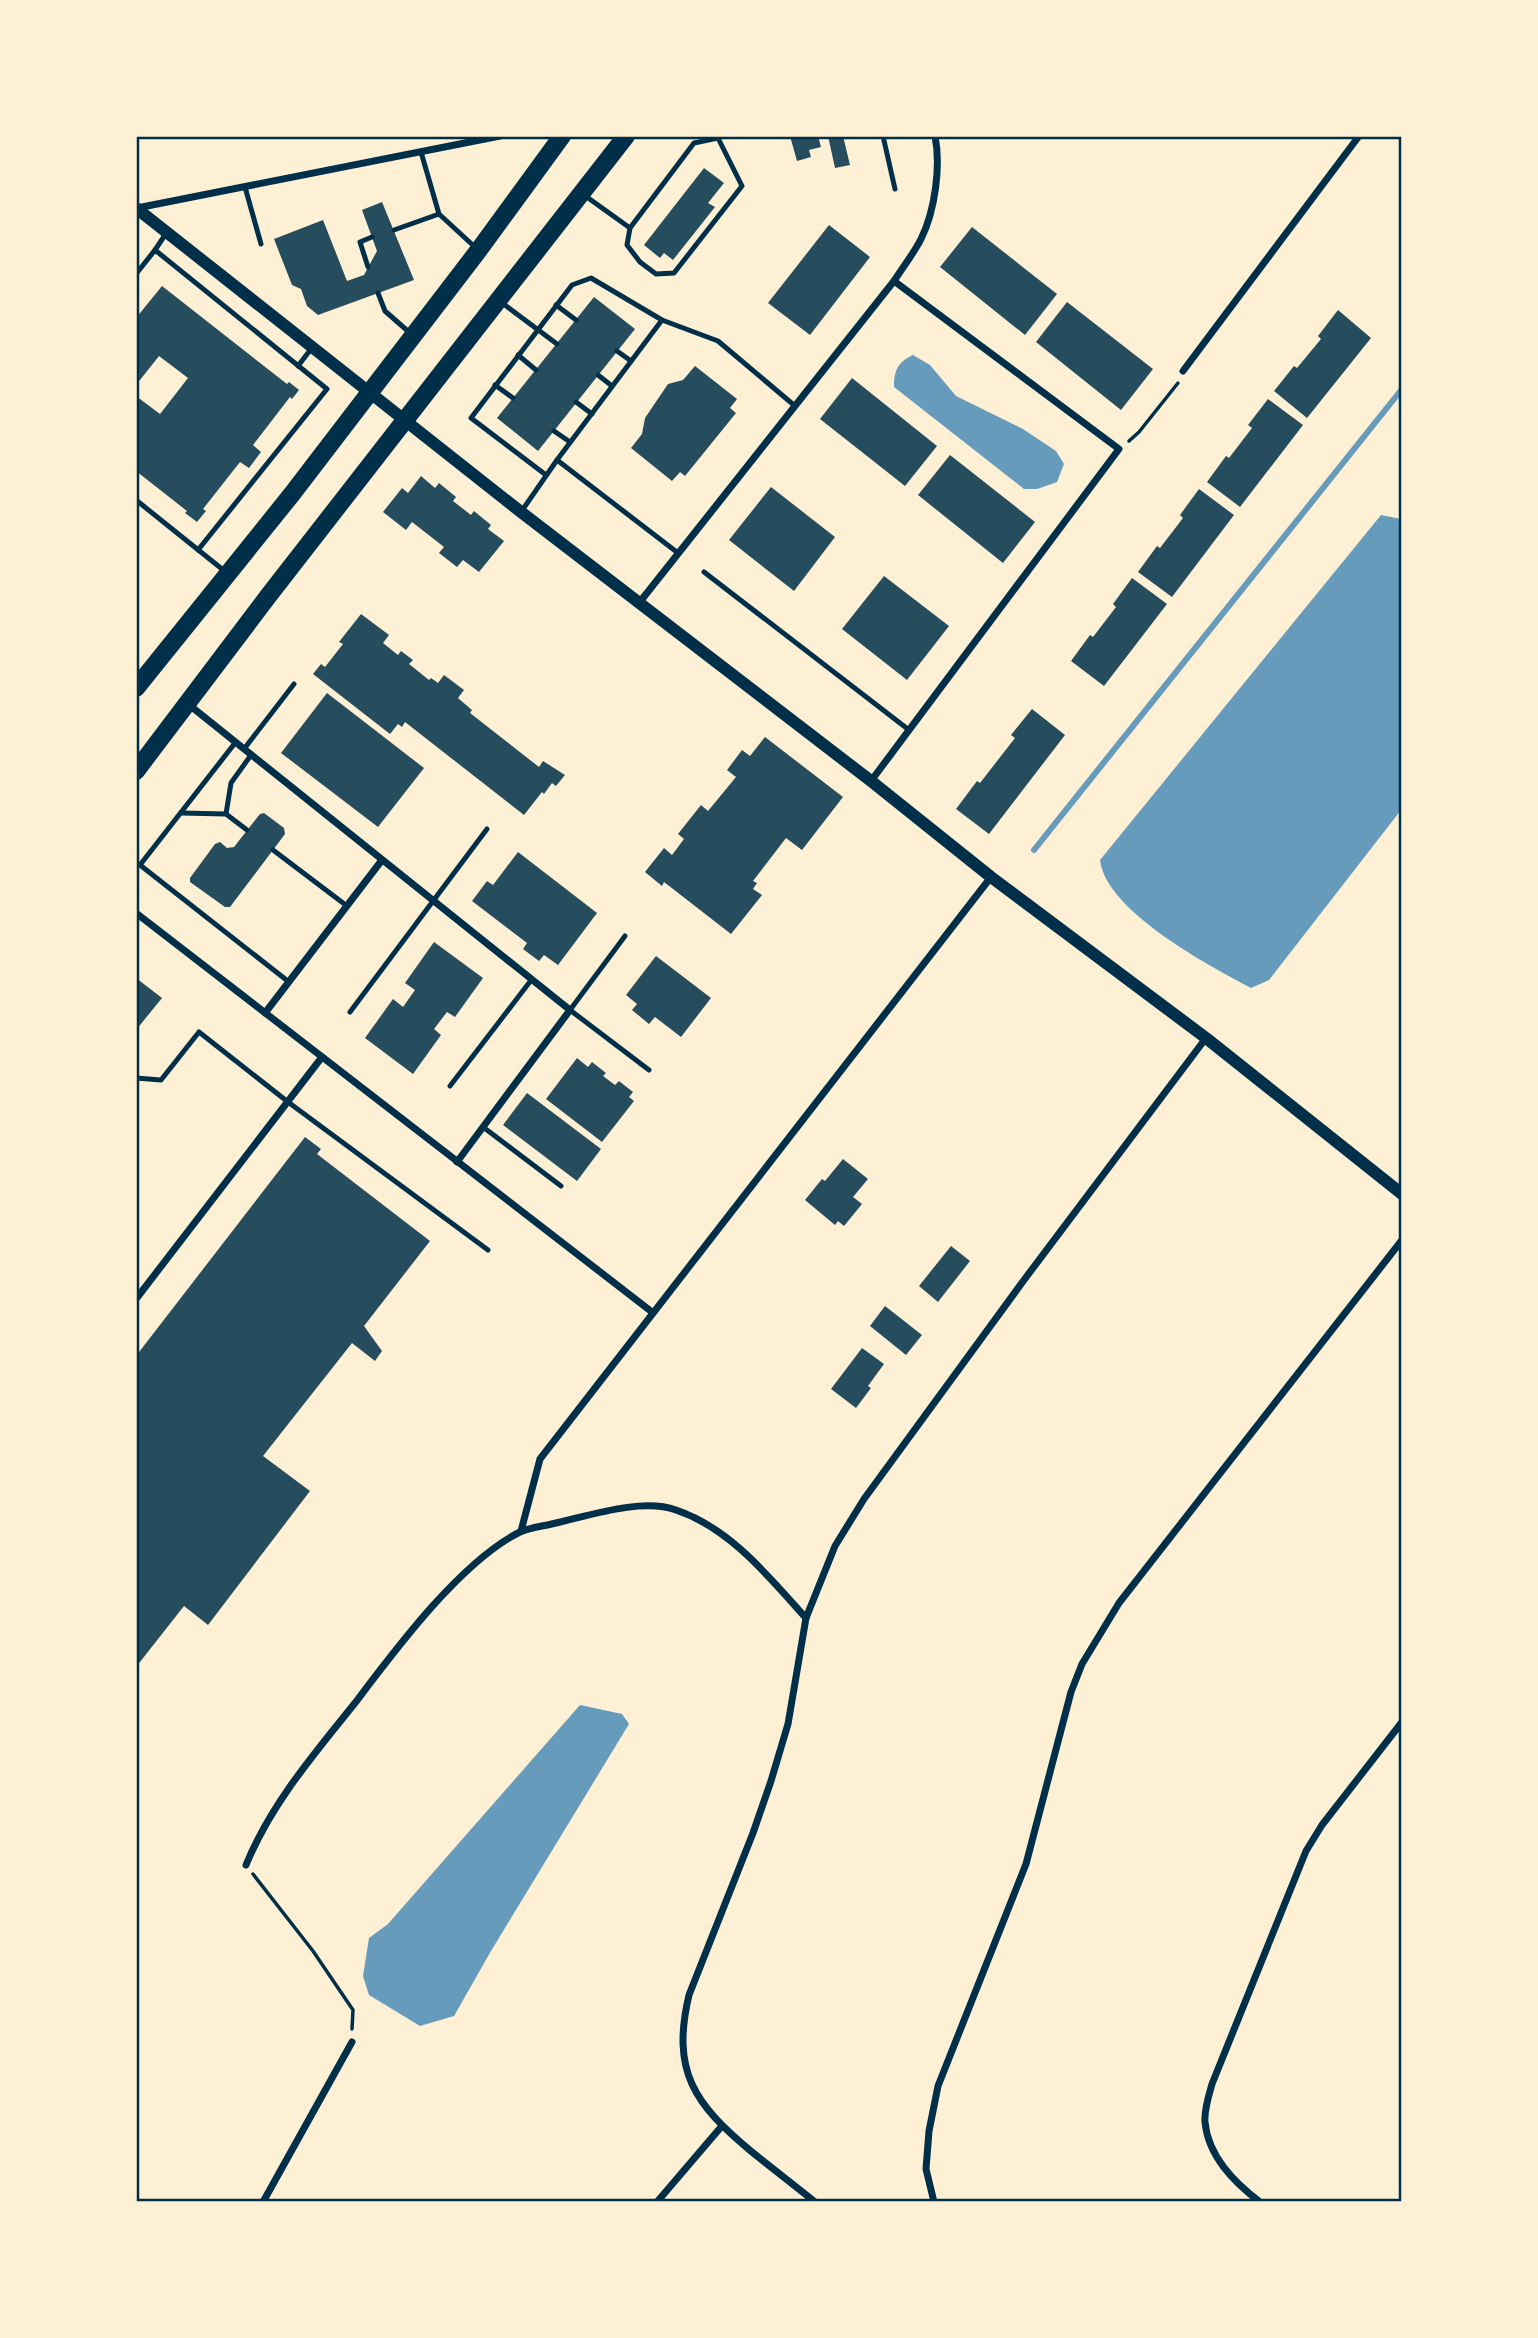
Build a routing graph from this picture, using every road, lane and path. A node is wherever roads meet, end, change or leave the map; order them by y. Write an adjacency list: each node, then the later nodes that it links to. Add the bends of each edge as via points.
1 (500, 136): 8 (street)
2 (562, 136): 20 (main road)
3 (626, 136): 11 (main road)
4 (883, 136): 10 (lane)
5 (935, 136): 23 (street, via 939,155 933,200 922,237)
6 (1359, 136): 38 (street)
7 (718, 137): 14 (lane, via 694,143); 14 (lane, via 742,186 674,273 656,274 639,262 627,245)
8 (421, 152): 9 (street); 13 (lane)
9 (245, 187): 12 (street); 18 (lane)
10 (895, 189)
11 (581, 194): 14 (lane); 25 (main road)
12 (136, 208): 16 (street)
13 (439, 214): 15 (lane); 20 (lane)
14 (630, 228)
15 (394, 230)
16 (167, 232): 19 (lane); 32 (street)
17 (372, 237): 21 (lane, via 360,242)
18 (261, 244)
19 (155, 250): 22 (lane); 36 (lane)
20 (478, 251): 30 (main road)
21 (368, 267)
22 (136, 274)
23 (894, 281): 45 (street); 50 (street)
24 (378, 293): 30 (lane, via 385,312)
25 (499, 300): 29 (lane); 47 (main road)
26 (556, 305): 27 (lane); 28 (lane, via 572,285 591,278); 29 (lane)
27 (576, 320)
28 (662, 320): 35 (lane); 45 (lane, via 718,341)
29 (537, 330): 31 (lane); 34 (lane)
30 (413, 336): 42 (main road)
31 (556, 344)
32 (312, 348): 36 (lane); 42 (street)
33 (617, 351): 35 (lane)
34 (518, 355): 37 (lane); 40 (lane)
35 (631, 361): 41 (lane)
36 (298, 366): 55 (lane, via 327,390)
37 (536, 370)
38 (1183, 371): 50 (path, via 1139,432)
39 (598, 375): 41 (lane)
40 (495, 385): 43 (lane); 52 (lane, via 471,418)
41 (612, 386): 46 (lane)
42 (369, 393): 47 (street); 58 (main road)
43 (513, 398)
44 (576, 402): 46 (lane)
45 (795, 406): 56 (street)
46 (592, 414): 49 (lane)
47 (405, 421): 54 (street); 62 (main road)
48 (554, 431): 49 (lane)
49 (570, 442): 51 (lane)
50 (1119, 449): 63 (street)
51 (557, 460): 52 (lane); 56 (lane)
52 (546, 475): 54 (lane)
53 (136, 500): 55 (lane)
54 (521, 512): 59 (street)
55 (198, 550): 58 (lane)
56 (678, 553): 59 (street)
57 (704, 572): 63 (lane)
58 (229, 575): 61 (main road)
59 (638, 603): 68 (street)
60 (294, 684): 65 (lane)
61 (136, 688)
62 (188, 704): 64 (street); 67 (main road)
63 (909, 730): 68 (street)
64 (235, 743): 65 (street); 69 (lane)
65 (244, 749): 66 (street)
66 (251, 755): 70 (lane, via 231,783); 74 (street)
67 (136, 771)
68 (871, 781): 75 (street)
69 (181, 813): 70 (lane); 81 (lane, via 140,866)
70 (226, 814): 72 (lane)
71 (487, 829): 76 (lane)
72 (247, 830)
73 (273, 850): 77 (lane)
74 (382, 860): 76 (street); 77 (street)
75 (990, 877): 85 (street); 98 (street)
76 (433, 900): 80 (street); 83 (lane)
77 (347, 906): 81 (street)
78 (136, 914): 84 (street)
79 (625, 936): 82 (lane)
80 (532, 979): 82 (street); 89 (lane)
81 (289, 982): 84 (street)
82 (570, 1010): 87 (lane); 91 (street)
83 (350, 1012)
84 (265, 1013): 86 (street)
85 (1206, 1038): 94 (street); 100 (street, via 864,1499 835,1546)
86 (323, 1057): 90 (street); 92 (street)
87 (649, 1070)
88 (136, 1078): 90 (lane, via 161,1080 199,1032)
89 (450, 1086)
90 (288, 1102): 96 (lane); 97 (street)
91 (483, 1128): 92 (street); 93 (lane)
92 (457, 1162): 98 (street)
93 (561, 1186)
94 (1402, 1194)
95 (1402, 1240): 108 (street, via 1119,1603 1082,1664 1026,1864 938,2086 926,2169)
96 (488, 1250)
97 (137, 1296)
98 (652, 1312): 99 (street, via 540,1459)
99 (521, 1531): 100 (street, via 618,1509 673,1509 698,1518 744,1553); 102 (street, via 484,1556 398,1646 288,1789 257,1837)
100 (806, 1618): 104 (street, via 788,1724 771,1781 689,1995 683,2022 682,2045 692,2086)
101 (1402, 1722): 109 (street, via 1306,1851 1212,2084 1205,2121 1210,2141 1230,2176)
102 (246, 1865): 103 (path, via 353,2010)
103 (352, 2042): 105 (street)
104 (721, 2127): 106 (street); 107 (street)
105 (262, 2202)
106 (657, 2202)
107 (815, 2202)
108 (934, 2202)
109 (1260, 2202)

